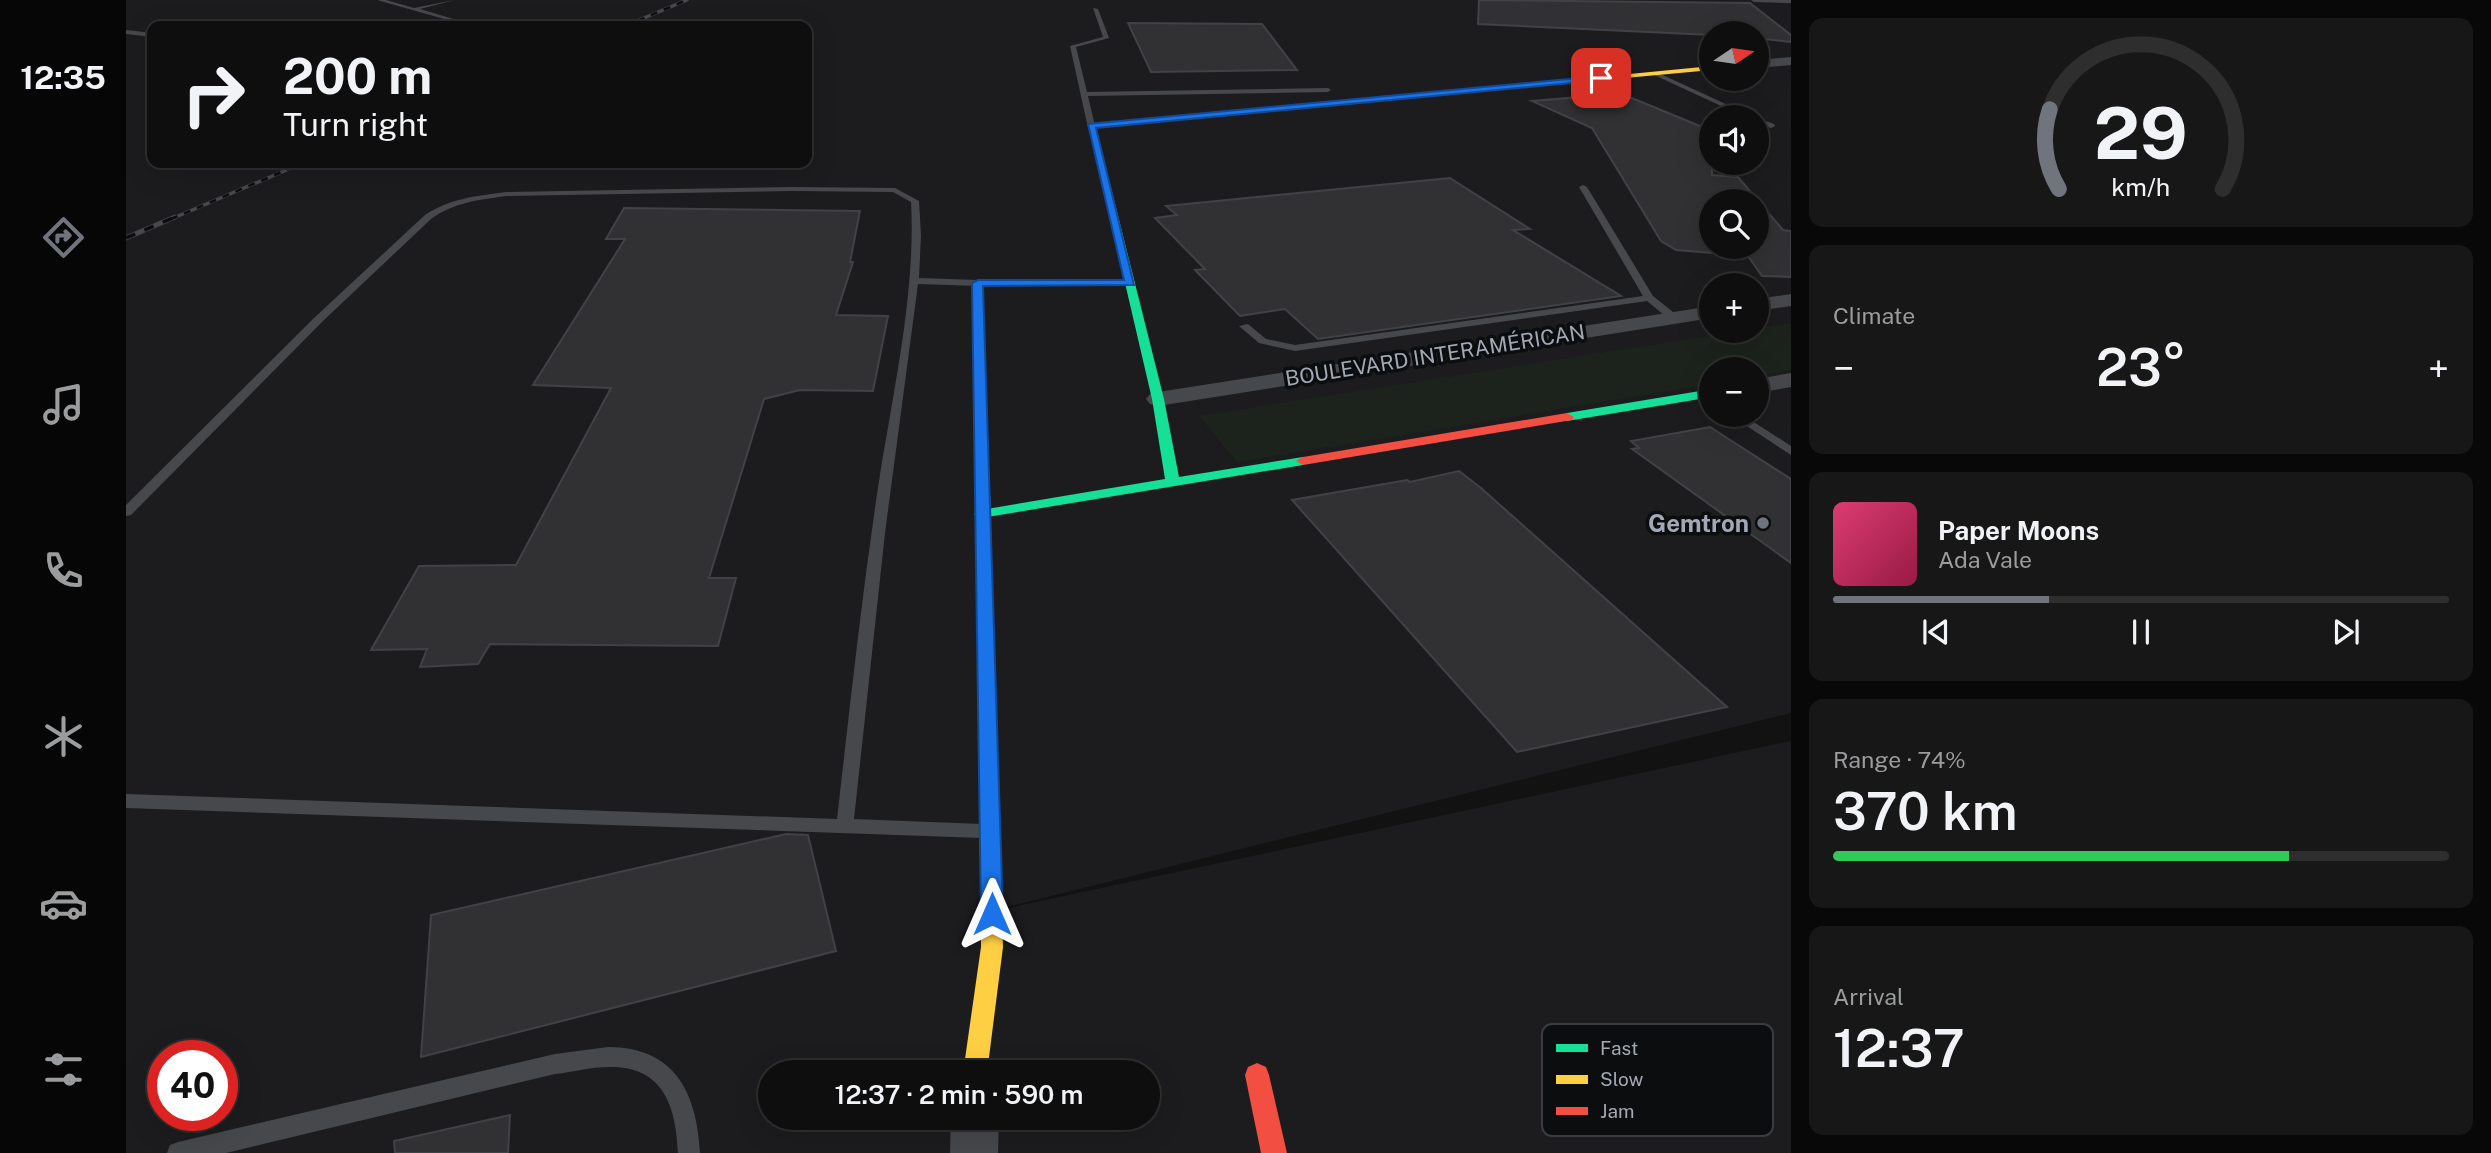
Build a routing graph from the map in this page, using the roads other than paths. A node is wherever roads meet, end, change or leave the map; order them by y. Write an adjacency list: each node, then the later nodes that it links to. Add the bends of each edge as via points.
1 (380, 0): 5 (lane)
2 (452, 0): 5 (lane)
3 (1754, 0): 4 (lane)
4 (1791, 1)
5 (413, 9): 7 (lane)
6 (1095, 9): 15 (lane, via 1106,38 1073,46)
7 (456, 21)
8 (126, 32): 9 (lane)
9 (147, 34)
10 (1791, 61): 11 (street)
11 (1769, 63)
12 (1699, 69): 13 (street)
13 (1654, 74): 16 (lane); 17 (street)
14 (1328, 90): 15 (lane)
15 (1084, 94): 17 (lane)
16 (1723, 105)
17 (1091, 126): 21 (street)
18 (1583, 187): 22 (lane)
19 (914, 281): 20 (lane); 35 (lane, via 915,201 895,190 528,194 461,200 444,206 418,226); 38 (lane, via 878,533)
20 (978, 283): 21 (street); 36 (street)
21 (1130, 283): 31 (street)
22 (1648, 298): 26 (lane); 27 (lane, via 1295,348 1263,341)
23 (1791, 300): 24 (street)
24 (1769, 303)
25 (1699, 314): 26 (street, BOULEVARD INTERAMÉRICAN)
26 (1674, 318): 31 (street, BOULEVARD INTERAMÉRICAN)
27 (1244, 326)
28 (1791, 380): 29 (street)
29 (1769, 384)
30 (1699, 398): 34 (street)
31 (1158, 399): 34 (street)
32 (1754, 427): 33 (lane)
33 (1791, 451)
34 (1173, 482): 36 (street)
35 (126, 512)
36 (981, 514): 39 (street)
37 (126, 801): 38 (lane)
38 (845, 824): 39 (lane)
39 (993, 832): 40 (street, via 992,969)
40 (975, 1060)
41 (1257, 1075): 46 (street)
42 (975, 1130): 45 (street)
43 (177, 1153): 44 (lane, via 555,1064 615,1057 652,1065 677,1089 689,1138)
44 (688, 1153)
45 (975, 1153)
46 (1274, 1153)

